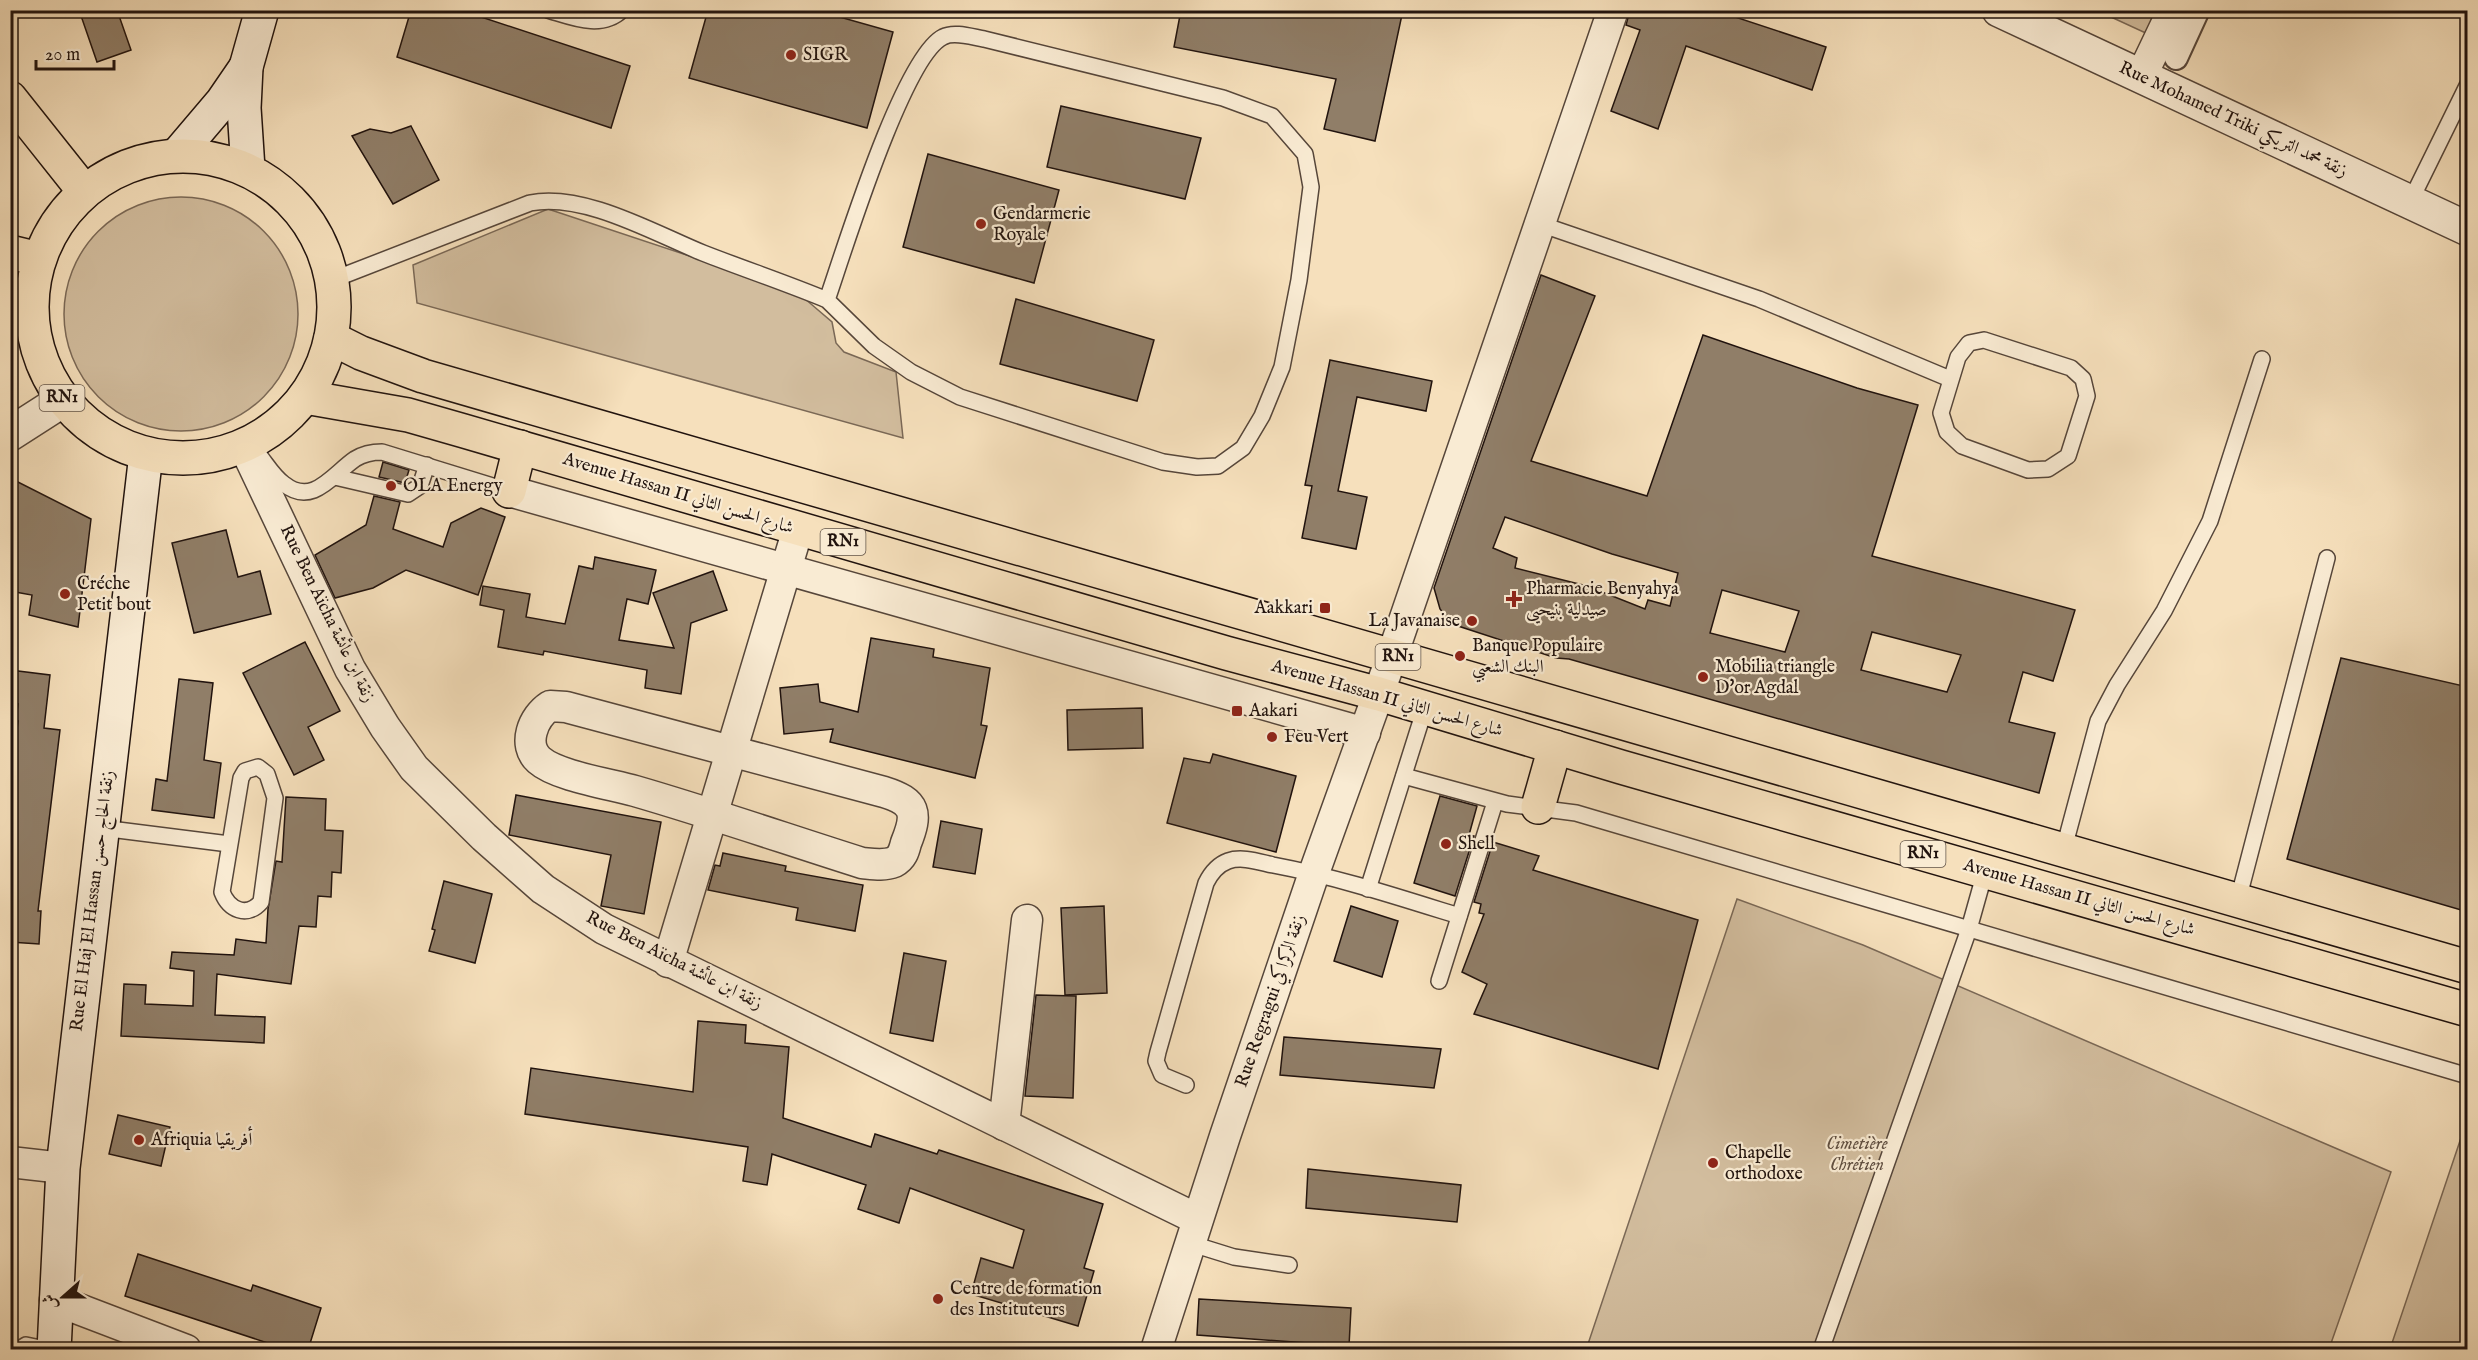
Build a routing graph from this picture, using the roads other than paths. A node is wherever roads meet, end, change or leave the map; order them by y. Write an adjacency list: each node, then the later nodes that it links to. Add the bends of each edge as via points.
1 (262, 10): 9 (main road)
2 (548, 10): 3 (lane, via 591,22 615,17)
3 (622, 10)
4 (1613, 10): 17 (street, Rue Regragui زنقة الركراكي)
5 (1999, 10): 10 (main road, Rue Mohamed Triki زنقة محمد التريكي)
6 (2172, 10): 10 (street)
7 (2198, 10): 8 (street)
8 (2176, 58)
9 (246, 67): 13 (main road, via 208,120); 14 (main road)
10 (2141, 77): 16 (main road, Rue Mohamed Triki زنقة محمد التريكي)
11 (2468, 84): 16 (lane)
12 (10, 98): 15 (main road)
13 (177, 154): 14 (main road, RN1, via 213,158); 15 (main road, RN1, via 144,159 112,172)
14 (248, 169): 20 (main road, RN1, via 277,188 302,212 320,242)
15 (84, 191): 19 (main road, RN1, via 64,211 50,234)
16 (2410, 202): 18 (main road, Rue Mohamed Triki زنقة محمد التريكي)
17 (1540, 224): 25 (lane, via 1759,299); 38 (street, Rue Regragui زنقة الركراكي)
18 (2468, 229)
19 (25, 256): 21 (main road, RN1)
20 (332, 280): 22 (lane, via 530,203 564,200 635,223); 23 (main road, RN1)
21 (21, 299): 27 (main road, RN1, via 45,370)
22 (827, 300): 22 (lane, via 874,346 911,372 960,397 1163,462 1218,466 1243,448 1262,416 1282,367 1311,187 1305,154 1272,116 1223,98 984,39 944,36 928,49 896,108)
23 (331, 338): 26 (main road, RN1); 38 (main road, RN1, via 423,376)
24 (2262, 359): 50 (lane, via 2210,520 2164,612 2098,721)
25 (1950, 379): 25 (lane, via 1958,357 1969,343 1984,340 2071,368 2083,379 2087,396 2068,456 2048,469 2028,470 1962,446 1947,432 1941,413)
26 (305, 397): 29 (main road, RN1, via 288,416); 30 (main road, Avenue Hassan II شارع الحسن الثاني / RN1, via 408,415)
27 (63, 400): 28 (main road); 31 (main road, RN1, via 87,424 114,442)
28 (10, 435)
29 (247, 445): 31 (main road, RN1, via 212,456 179,459); 33 (lane, via 292,489 312,491); 58 (street, Rue Ben Aïcha زنقة ابن عائشة, via 350,669 414,768 543,889 604,929)
30 (520, 447): 34 (main road); 35 (main road, Avenue Hassan II شارع الحسن الثاني / RN1)
31 (146, 454): 48 (main road, Rue El Haj El Hassan زنقة الحاج حسن)
32 (427, 465): 33 (lane, via 392,453 372,452 355,459); 33 (lane, via 420,486 408,494); 34 (lane)
33 (335, 477)
34 (509, 491): 37 (street)
35 (798, 529): 37 (street); 39 (main road, Avenue Hassan II شارع الحسن الثاني / RN1)
36 (2327, 558): 54 (lane)
37 (786, 568): 41 (street); 43 (street)
38 (1392, 656): 39 (street, Rue Regragui زنقة الركراكي); 50 (main road, RN1)
39 (1379, 694): 40 (main road, Avenue Hassan II شارع الحسن الثاني / RN1); 41 (street, Rue Regragui زنقة الركراكي)
40 (1425, 708): 42 (main road, Avenue Hassan II شارع الحسن الثاني / RN1); 44 (lane)
41 (1365, 733): 52 (street, Rue Regragui زنقة الركراكي)
42 (1555, 747): 46 (main road); 51 (main road, Avenue Hassan II شارع الحسن الثاني / RN1)
43 (731, 751): 47 (street); 47 (street, via 560,706 544,710 532,731 531,749 546,765); 47 (street, via 902,798 912,808 914,825 900,858 879,865 862,863)
44 (1404, 776): 45 (lane); 53 (lane)
45 (1495, 801): 46 (lane); 55 (lane)
46 (1538, 807): 57 (lane, via 1587,816)
47 (711, 814): 58 (street)
48 (102, 828): 49 (lane); 66 (main road, Rue El Haj El Hassan زنقة الحاج حسن)
49 (229, 844): 49 (lane, via 222,892 233,908 253,910 261,902 275,798 270,779 262,769 250,768 242,778)
50 (2064, 848): 54 (main road, RN1)
51 (1985, 872): 57 (lane); 61 (main road, Avenue Hassan II شارع الحسن الثاني / RN1)
52 (1314, 873): 53 (lane); 63 (lane, via 1242,859 1229,861 1210,874 1156,1062 1162,1075); 67 (street, Rue Regragui زنقة الركراكي)
53 (1368, 889): 55 (lane)
54 (2238, 900): 59 (main road, RN1)
55 (1460, 916): 60 (lane)
56 (1027, 920): 64 (street)
57 (1969, 929): 62 (lane); 75 (lane)
58 (668, 962): 64 (street, Rue Ben Aïcha زنقة ابن عائشة)
59 (2468, 967)
60 (1439, 981)
61 (2468, 1010)
62 (2468, 1076)
63 (1186, 1084)
64 (1004, 1125): 67 (street, Rue Ben Aïcha زنقة ابن عائشة)
65 (10, 1162): 66 (street)
66 (63, 1168): 69 (main road, Rue El Haj El Hassan زنقة الحاج حسن)
67 (1193, 1231): 68 (lane, via 1234,1257); 74 (street, Rue Regragui زنقة الركراكي)
68 (1289, 1265)
69 (55, 1300): 72 (main road, Rue El Haj El Hassan زنقة الحاج حسن); 73 (street)
70 (18, 1350): 71 (lane, via 26,1345)
71 (50, 1350)
72 (54, 1350)
73 (186, 1350)
74 (1156, 1350)
75 (1821, 1350)

